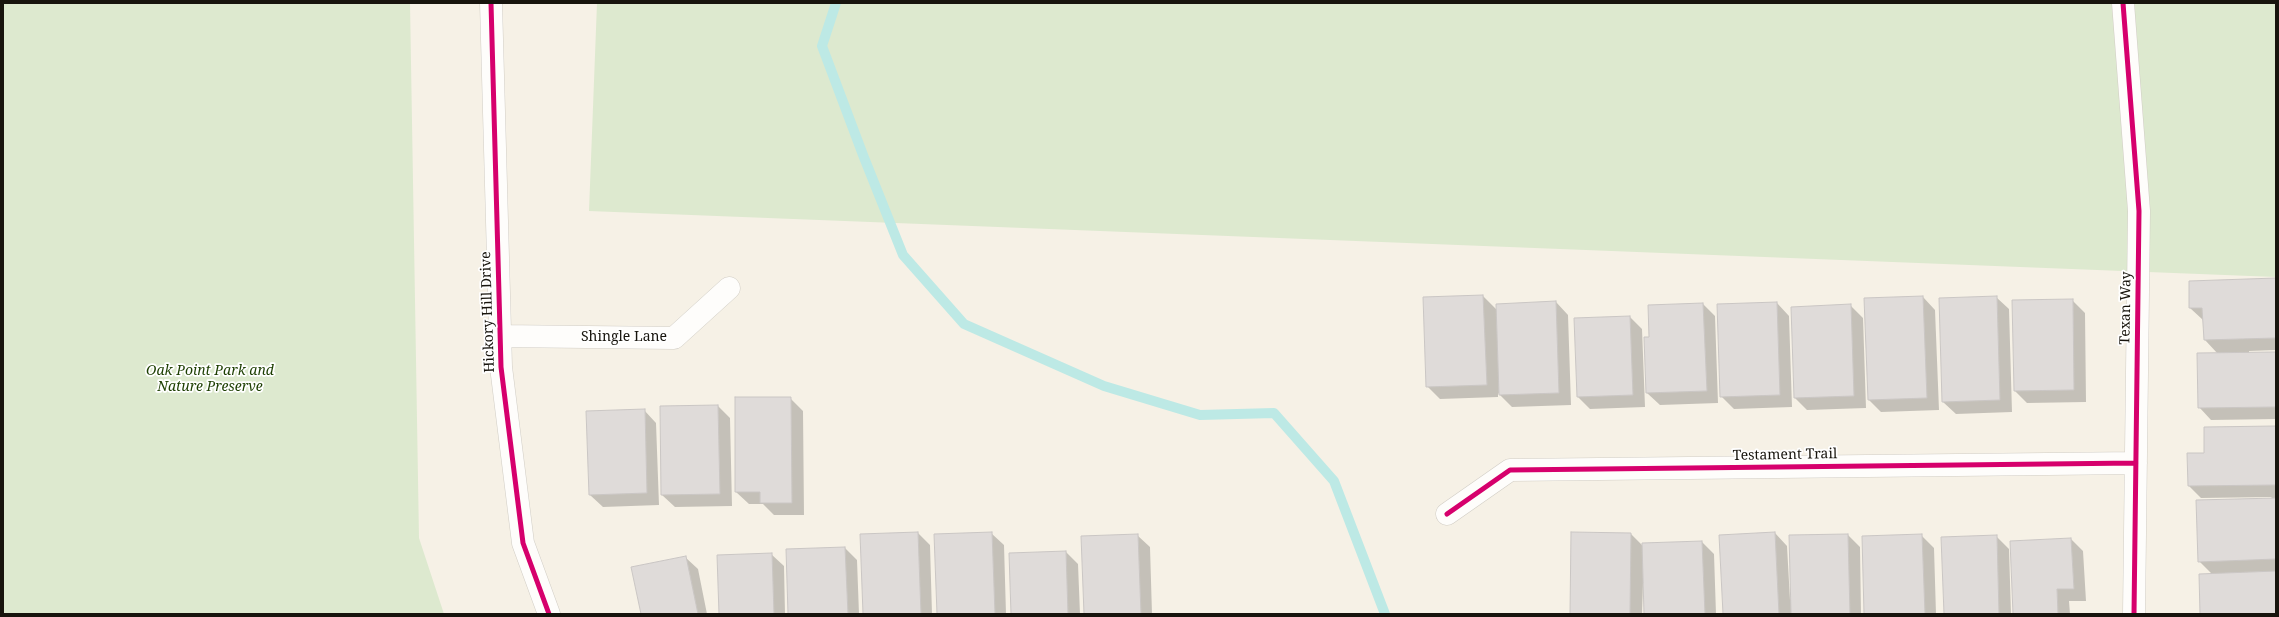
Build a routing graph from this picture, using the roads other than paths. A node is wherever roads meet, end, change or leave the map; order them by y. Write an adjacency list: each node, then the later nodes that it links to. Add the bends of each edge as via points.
1 (491, 3): 4 (street, Hickory Hill Drive)
2 (2123, 3): 5 (street, Texan Way, via 2139,211)
3 (729, 288): 4 (street, Shingle Lane, via 674,338)
4 (500, 336): 7 (street, Hickory Hill Drive, via 501,367 523,543)
5 (2136, 463): 6 (street, Testament Trail, via 1510,470); 8 (street, Texan Way)
6 (1447, 514)
7 (549, 614)
8 (2134, 614)

